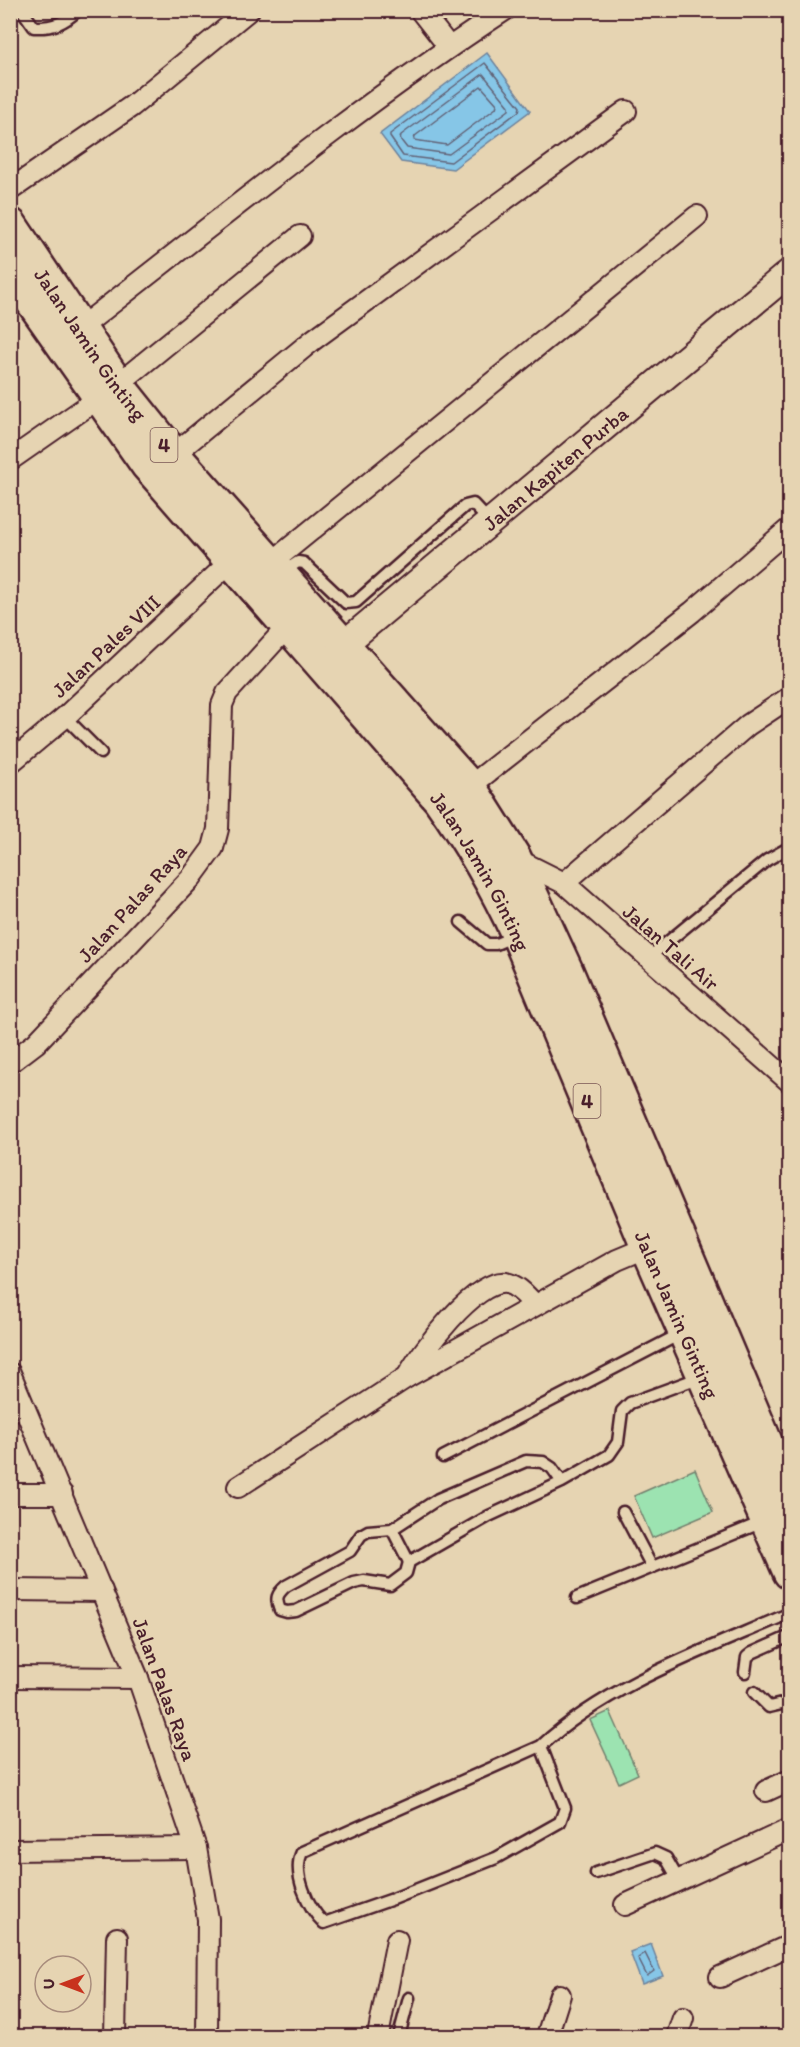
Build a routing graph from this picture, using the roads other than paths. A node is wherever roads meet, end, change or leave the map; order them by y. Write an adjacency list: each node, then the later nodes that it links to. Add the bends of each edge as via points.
1 (22, 10): 2 (lane, via 34,27 51,28)
2 (78, 10)
3 (249, 10): 8 (street, via 132,106)
4 (420, 10): 6 (street)
5 (505, 10): 6 (street)
6 (449, 47): 14 (street)
7 (626, 111): 16 (street, via 313,340)
8 (10, 190)
9 (697, 216): 21 (street)
10 (10, 225): 14 (highway, Jalan Jamin Ginting / 4)
11 (300, 236): 15 (street)
12 (10, 269): 15 (highway, Jalan Jamin Ginting / 4)
13 (789, 272): 18 (street, Jalan Kapiten Purba)
14 (80, 328): 15 (highway, Jalan Jamin Ginting / 4)
15 (108, 391): 16 (highway, Jalan Jamin Ginting / 4); 17 (street); 20 (highway, Jalan Jamin Ginting / 4, via 148,465)
16 (173, 455): 21 (highway, Jalan Jamin Ginting / 4)
17 (10, 460)
18 (490, 523): 21 (lane, via 472,504 465,506 356,602 346,603 304,563); 23 (street, Jalan Kapiten Purba)
19 (789, 528): 28 (street, via 692,612)
20 (231, 561): 22 (highway, Jalan Jamin Ginting / 4); 25 (street, Jalan Pales VIII)
21 (276, 568): 23 (highway, Jalan Jamin Ginting / 4)
22 (289, 625): 23 (highway, Jalan Jamin Ginting / 4); 35 (street, Jalan Palas Raya, via 227,693 222,705 218,829 213,848 191,878 36,1043)
23 (334, 655): 28 (highway, Jalan Jamin Ginting / 4); 33 (highway, Jalan Jamin Ginting / 4, via 440,799 495,884)
24 (789, 697): 31 (street, via 748,725)
25 (65, 717): 26 (lane); 27 (street, Jalan Pales VIII)
26 (101, 753)
27 (10, 763)
28 (470, 787): 30 (highway, Jalan Jamin Ginting / 4)
29 (789, 848): 34 (lane, via 767,860)
30 (514, 858): 31 (street, Jalan Tali Air); 46 (highway, Jalan Jamin Ginting / 4, via 567,971)
31 (564, 883): 34 (street, Jalan Tali Air)
32 (461, 922): 33 (lane, via 487,944)
33 (518, 934): 37 (highway, Jalan Jamin Ginting / 4)
34 (647, 959): 36 (street, Jalan Tali Air)
35 (10, 1060)
36 (789, 1082)
37 (648, 1247): 38 (street); 39 (highway, Jalan Jamin Ginting / 4)
38 (535, 1305): 42 (street); 42 (street, via 508,1283 485,1288 438,1331)
39 (684, 1332): 41 (highway, Jalan Jamin Ginting / 4); 43 (lane)
40 (10, 1373): 48 (street, Jalan Palas Raya)
41 (704, 1376): 44 (lane, via 630,1404 622,1412 614,1451); 46 (highway, Jalan Jamin Ginting / 4)
42 (407, 1377): 45 (street)
43 (443, 1457)
44 (562, 1482): 50 (lane, via 543,1462 525,1461 438,1499); 51 (lane, via 489,1516)
45 (238, 1487)
46 (783, 1491): 52 (lane); 53 (highway, Jalan Jamin Ginting / 4)
47 (10, 1494): 48 (street)
48 (62, 1494): 55 (street, Jalan Palas Raya)
49 (622, 1512): 52 (lane)
50 (392, 1529): 51 (lane); 51 (lane, via 368,1531 350,1551 286,1586 276,1601 280,1610 296,1611 364,1581 390,1585 406,1573)
51 (409, 1562)
52 (652, 1567): 56 (lane)
53 (789, 1572)
54 (10, 1590): 55 (street)
55 (102, 1591): 61 (street, Jalan Palas Raya)
56 (577, 1598)
57 (789, 1613): 64 (lane, via 600,1702)
58 (789, 1636): 59 (lane, via 752,1653)
59 (745, 1672)
60 (10, 1677): 61 (street)
61 (138, 1678): 68 (street, Jalan Palas Raya)
62 (754, 1692): 63 (lane, via 769,1707)
63 (789, 1702)
64 (542, 1746): 64 (lane, via 302,1852 297,1862 299,1873 314,1913 324,1923 393,1899 496,1858 560,1822 565,1808)
65 (789, 1780): 66 (street)
66 (766, 1791)
67 (789, 1829): 71 (street)
68 (196, 1848): 69 (street); 80 (street, Jalan Palas Raya, via 208,1919)
69 (10, 1850)
70 (596, 1873): 71 (lane, via 655,1853 666,1858)
71 (678, 1879): 72 (street)
72 (625, 1905)
73 (117, 1938): 79 (street)
74 (397, 1940): 81 (street)
75 (789, 1945): 76 (street)
76 (720, 1977)
77 (560, 1995): 83 (street)
78 (409, 1998): 82 (lane)
79 (115, 2037)
80 (207, 2037)
81 (378, 2037)
82 (399, 2037)
83 (547, 2037)

